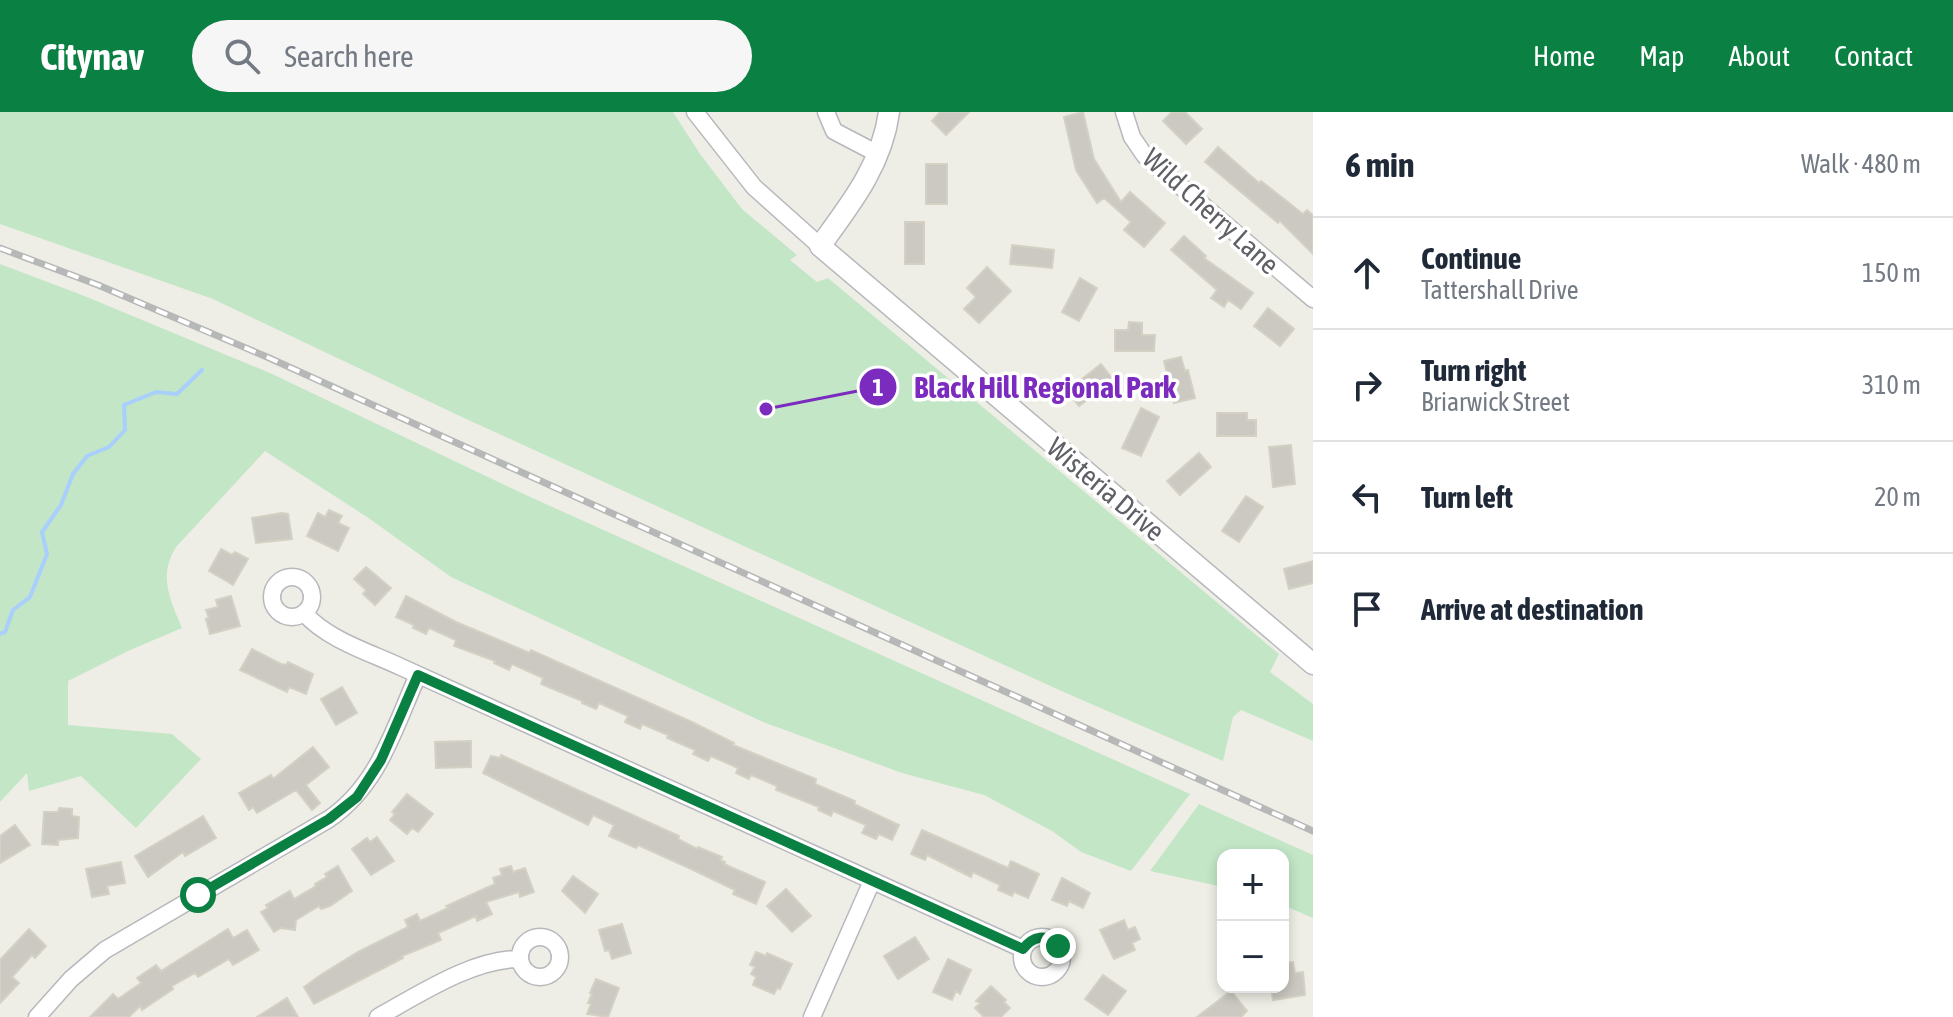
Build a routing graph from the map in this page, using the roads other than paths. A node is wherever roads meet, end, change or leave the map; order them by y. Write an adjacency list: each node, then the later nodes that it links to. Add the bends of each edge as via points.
1 (695, 112): 6 (street, Wisteria Drive, via 754,187)
2 (889, 112): 5 (street)
3 (1124, 112): 7 (street, Wild Cherry Lane, via 1145,156)
4 (823, 113): 5 (street, via 834,131)
5 (878, 154): 6 (street, via 861,190)
6 (820, 246): 9 (street, Wisteria Drive)
7 (1313, 299)
8 (304, 613): 10 (street, via 328,633)
9 (1312, 662)
10 (418, 675): 11 (street); 14 (street, via 381,760 349,804 105,950)
11 (872, 881): 12 (street); 16 (street)
12 (1023, 949)
13 (520, 959): 15 (street, via 495,960)
14 (37, 1017)
15 (378, 1017)
16 (812, 1017)

